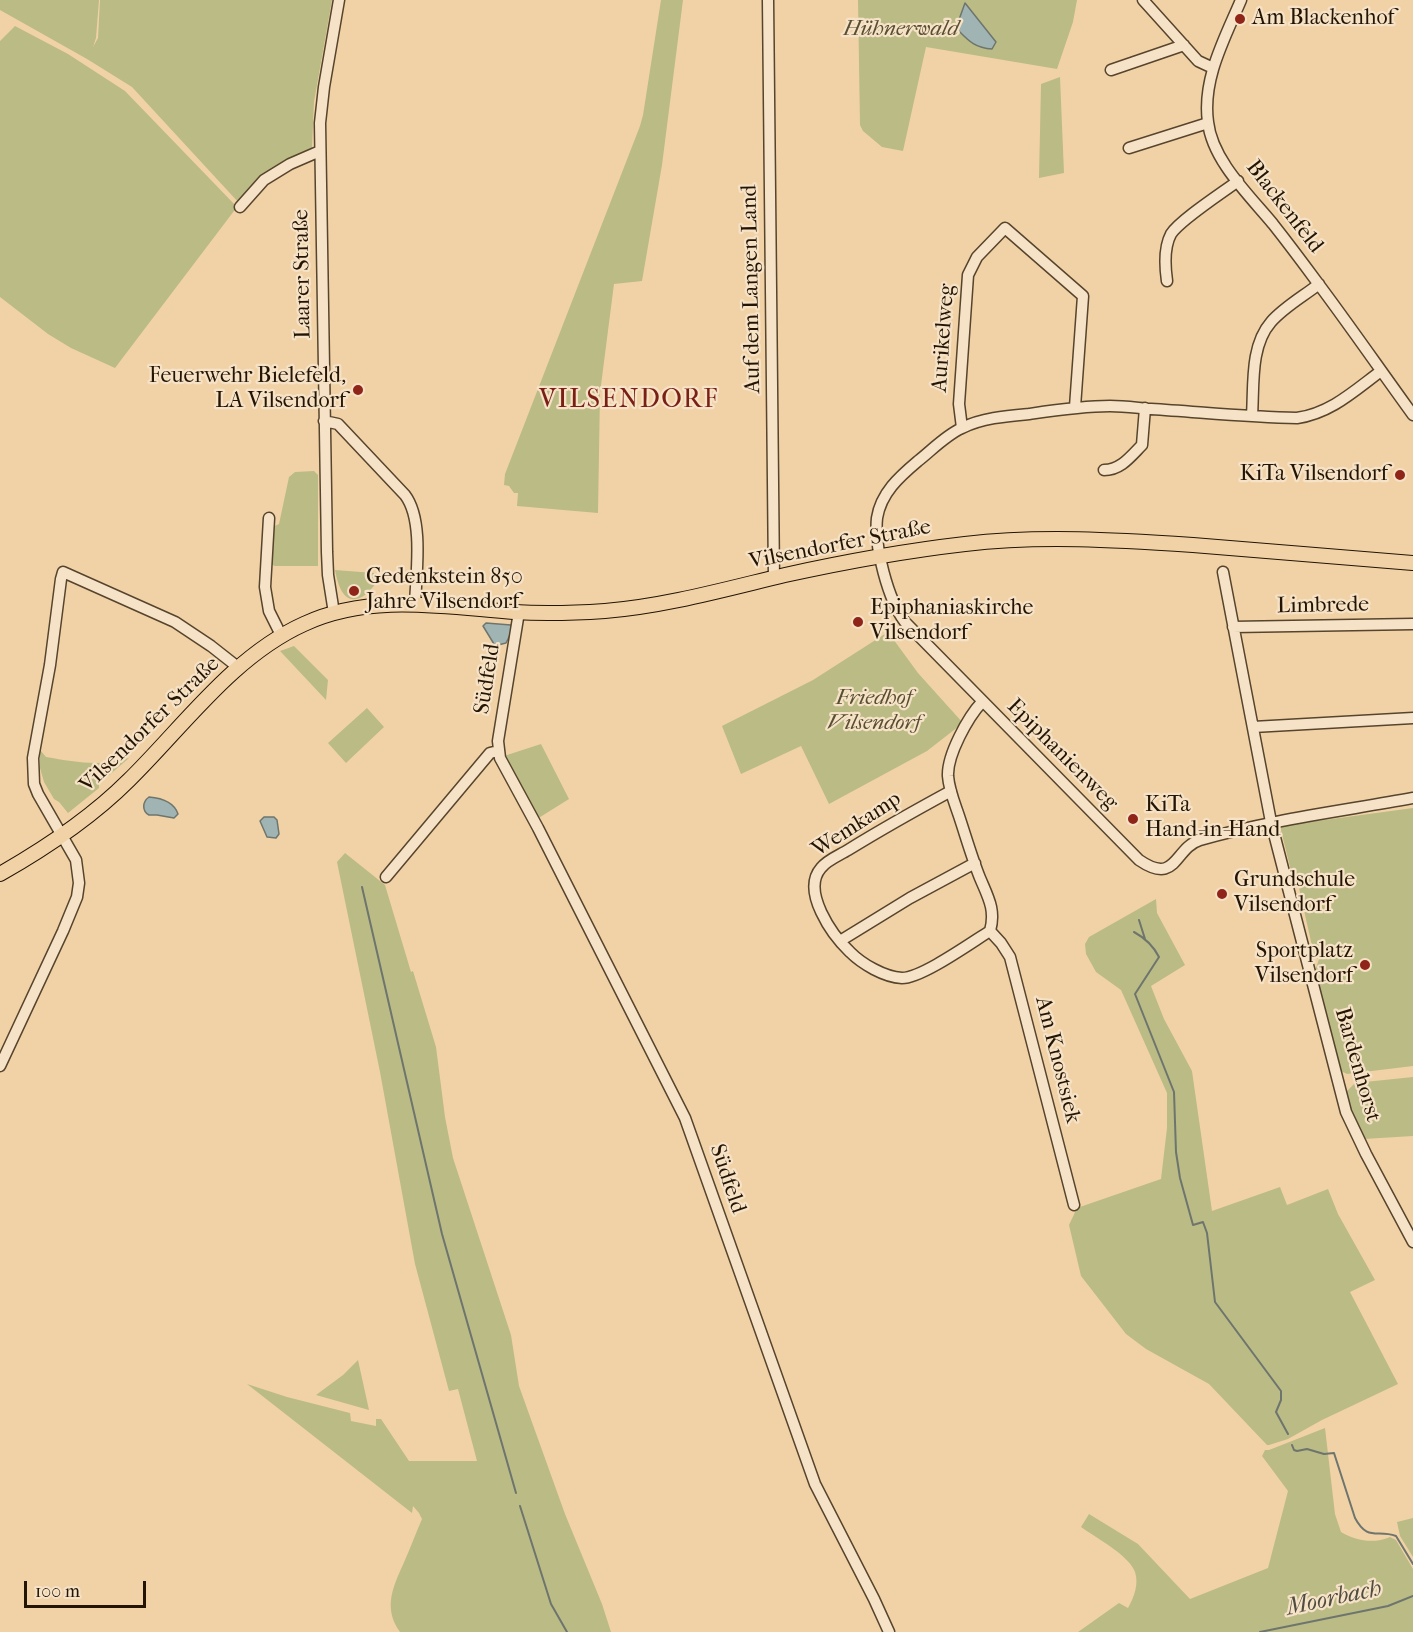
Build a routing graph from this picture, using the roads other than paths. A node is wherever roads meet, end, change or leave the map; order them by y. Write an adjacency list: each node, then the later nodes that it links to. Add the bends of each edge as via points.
1 (339, 0): 10 (street, Laarer Straße, via 324,87)
2 (768, 0): 27 (street, Auf dem Langen Land)
3 (1143, 0): 5 (street)
4 (1241, 0): 6 (street, Blackenfeld)
5 (1184, 45): 6 (street, via 1198,61); 7 (street)
6 (1214, 68): 8 (street, Blackenfeld)
7 (1111, 70)
8 (1208, 123): 9 (street); 11 (street, Blackenfeld, via 1220,156)
9 (1129, 148)
10 (320, 151): 12 (street, via 264,180); 20 (street, Laarer Straße)
11 (1238, 181): 13 (street, via 1173,231 1168,244); 14 (street, Blackenfeld)
12 (240, 207)
13 (1167, 281)
14 (1319, 285): 15 (street, Blackenfeld); 19 (street, via 1275,318 1262,336 1256,356)
15 (1381, 371): 18 (street, Blackenfeld); 19 (street, via 1312,416)
16 (1075, 407): 17 (street); 21 (street); 21 (street, Aurikelweg, via 1083,296 1005,228 977,256 968,275 959,404)
17 (1145, 408): 19 (street); 22 (street, via 1142,445 1120,466)
18 (1413, 415)
19 (1252, 416)
20 (324, 421): 28 (street, via 338,424 411,504 417,535); 30 (street, Laarer Straße, via 327,564)
21 (962, 428): 24 (street, Epiphanienweg, via 911,466 886,491 876,527)
22 (1104, 470)
23 (269, 518): 33 (street, via 265,586 269,611)
24 (880, 557): 25 (main road, Vilsendorfer Straße, via 993,541 1097,540); 27 (main road, Vilsendorfer Straße); 35 (street, Epiphanienweg, via 899,615)
25 (1413, 563)
26 (1223, 572): 32 (street, Bardenhorst)
27 (774, 578): 29 (main road, Vilsendorfer Straße, via 631,608)
28 (415, 605): 29 (main road, Vilsendorfer Straße); 30 (main road, Vilsendorfer Straße)
29 (519, 612): 38 (street, Südfeld)
30 (334, 613): 33 (main road, Vilsendorfer Straße)
31 (1413, 624): 32 (street, Limbrede)
32 (1233, 627): 37 (street, Bardenhorst)
33 (281, 635): 34 (main road, Vilsendorfer Straße)
34 (239, 668): 42 (main road, Vilsendorfer Straße, via 129,780); 42 (street, Vilsendorfer Straße, via 175,622 63,572 33,758 34,784)
35 (982, 702): 39 (street, via 949,762); 41 (street, Epiphanienweg, via 1149,866 1168,867 1196,841)
36 (1413, 718): 37 (street)
37 (1253, 727): 41 (street, Bardenhorst)
38 (498, 751): 45 (street, via 490,753); 51 (street, Südfeld, via 685,1118 815,1484)
39 (951, 791): 43 (street); 47 (street, Wemkamp, via 822,866 816,875 816,899)
40 (1413, 798): 41 (street, Epiphanienweg)
41 (1271, 822): 50 (street, Bardenhorst, via 1346,1112)
42 (61, 834): 44 (main road, Vilsendorfer Straße); 48 (street, via 77,865 77,897)
43 (975, 863): 46 (street, via 993,910); 47 (street)
44 (0, 874)
45 (386, 877)
46 (990, 931): 47 (street, Wemkamp, via 945,960 904,978 862,962); 49 (street, Am Knostsiek, via 1010,957)
47 (840, 941)
48 (0, 1066)
49 (1074, 1205)
50 (1413, 1242)
51 (889, 1632)

